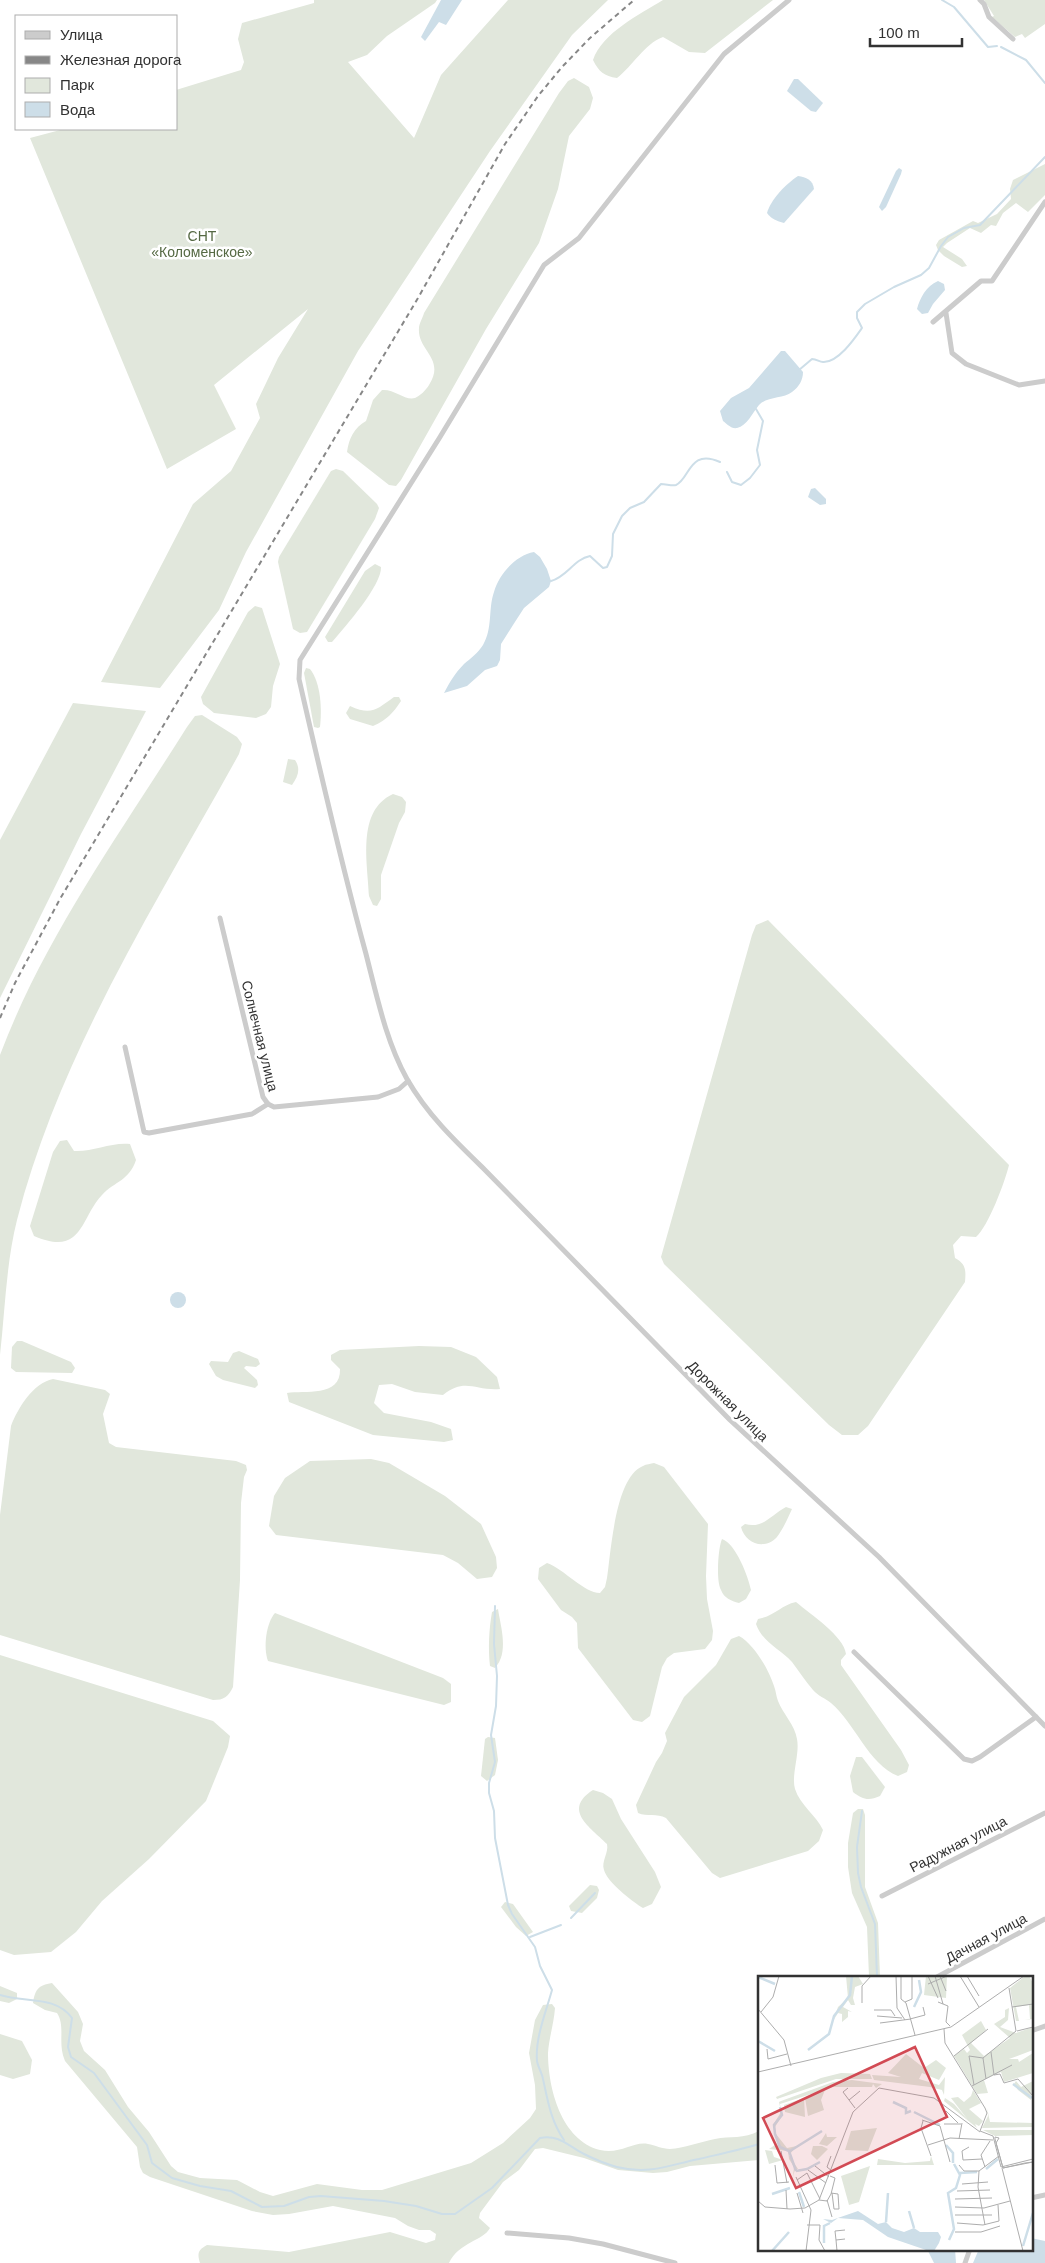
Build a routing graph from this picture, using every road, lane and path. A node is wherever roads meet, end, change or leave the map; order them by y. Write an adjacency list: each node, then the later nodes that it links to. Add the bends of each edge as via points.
1 (789, 0): 10 (street, Дорожная улица, via 724,54 579,238 544,265 300,660 299,679 354,911 389,1038)
2 (980, 0): 3 (street, via 989,17)
3 (1013, 39)
4 (1045, 202): 5 (street, via 992,281 981,281)
5 (946, 313): 6 (street); 7 (street, via 952,353 966,364 1020,386)
6 (933, 322)
7 (1045, 381)
8 (220, 918): 11 (street, Солнечная улица, via 263,1097)
9 (125, 1047): 11 (street, via 144,1132 252,1114)
10 (408, 1081): 11 (street, Солнечная улица, via 399,1089 378,1097 274,1107); 13 (street, Дорожная улица, via 449,1136 730,1420 879,1557)
11 (268, 1104)
12 (854, 1652): 13 (street, via 964,1759 972,1761 980,1757)
13 (1036, 1717): 14 (street, Дорожная улица)
14 (1045, 1726)
15 (1045, 1812): 16 (street, Радужная улица)
16 (882, 1896)
17 (1045, 1919): 18 (street, Дачная улица)
18 (939, 1976)
19 (1045, 2026): 20 (street)
20 (1032, 2030)
21 (1045, 2195): 22 (street)
22 (1032, 2198)
23 (507, 2233): 25 (street, via 603,2244)
24 (970, 2250): 26 (street)
25 (675, 2263)
26 (965, 2263)

